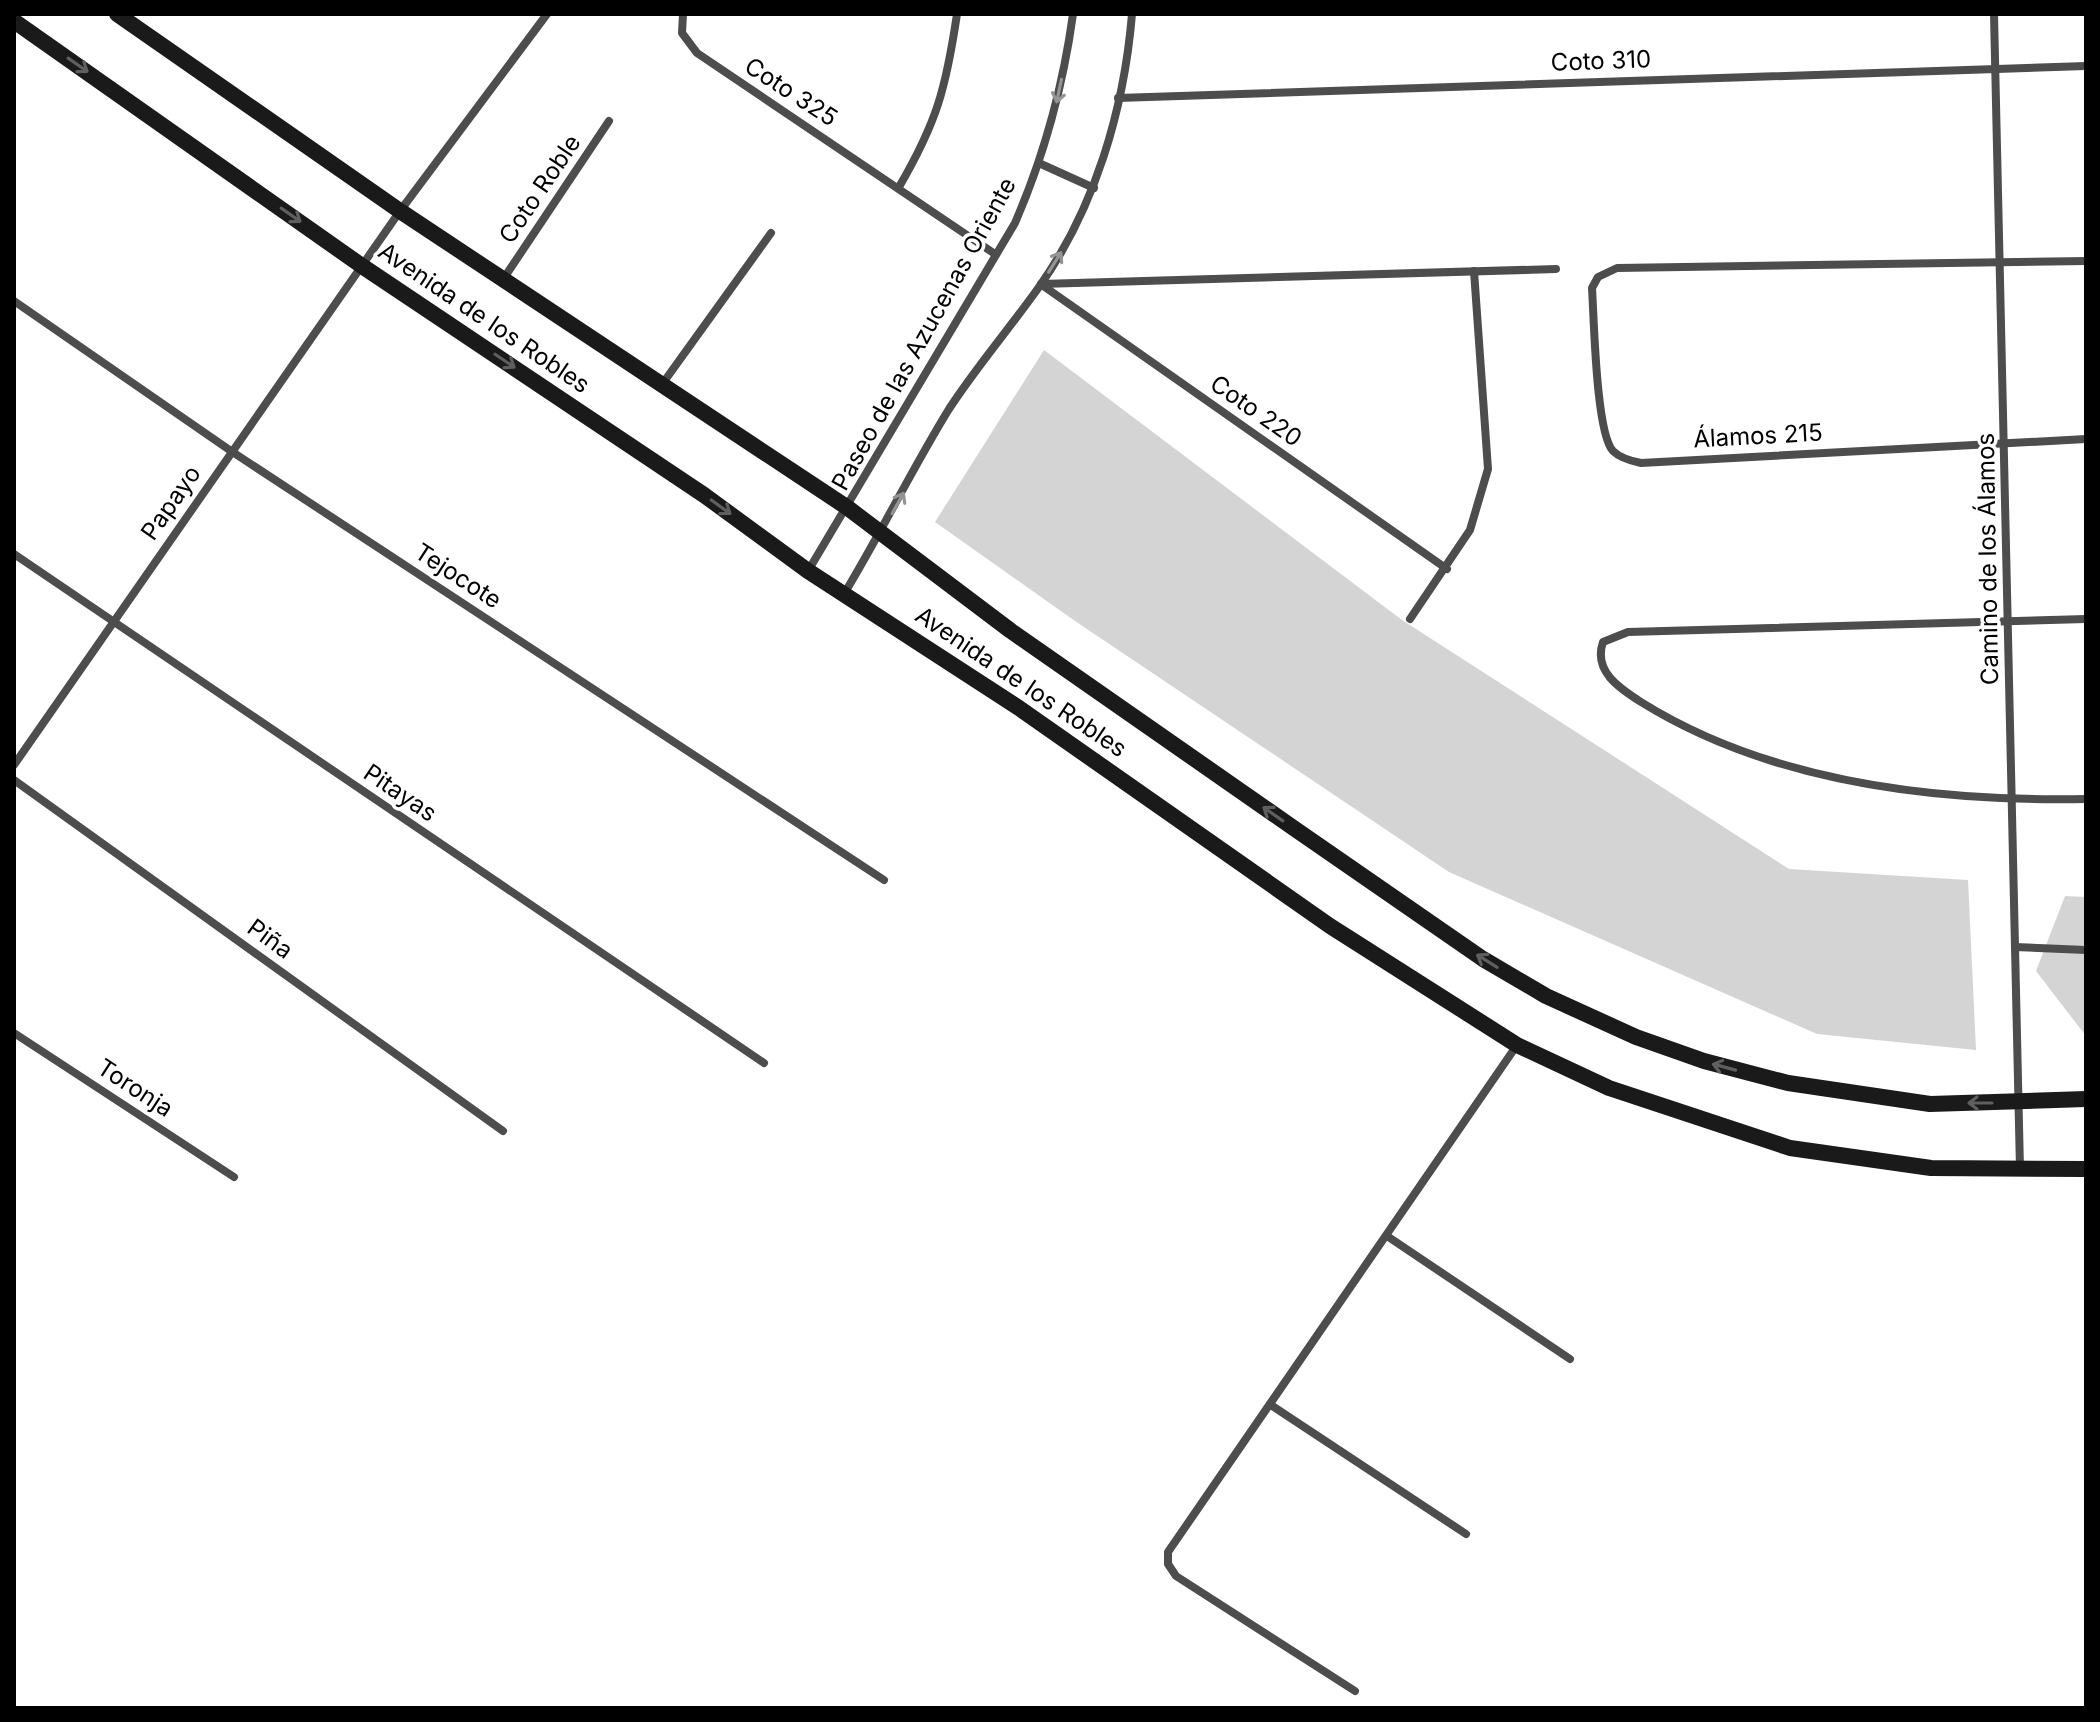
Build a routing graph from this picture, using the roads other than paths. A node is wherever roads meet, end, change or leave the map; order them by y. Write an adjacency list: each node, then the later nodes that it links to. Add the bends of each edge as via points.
1 (117, 14): 16 (street, Avenida de los Robles)
2 (547, 14): 16 (street, Papayo)
3 (683, 14): 14 (street, Coto 325, via 682,33 697,53)
4 (957, 14): 14 (street, via 948,78 930,135)
5 (1073, 14): 13 (street, Paseo de las Azucenas Oriente, one-way to 13)
6 (1132, 14): 11 (street)
7 (1994, 14): 10 (street, Camino de los Álamos)
8 (14, 21): 21 (street, Avenida de los Robles, one-way to 21)
9 (2086, 66): 10 (street, Coto 310)
10 (1994, 67): 11 (street, Coto 310); 20 (street, Camino de los Álamos)
11 (1118, 98): 15 (street)
12 (609, 121): 24 (street, Coto Roble)
13 (1041, 164): 15 (street); 18 (street, Paseo de las Azucenas Oriente)
14 (899, 187): 18 (street, Coto 325)
15 (1094, 188): 25 (street, one-way to 15)
16 (400, 211): 21 (street, Papayo); 24 (street, Avenida de los Robles)
17 (771, 233): 27 (street)
18 (995, 254): 31 (street, Paseo de las Azucenas Oriente)
19 (2086, 261): 20 (street)
20 (1998, 262): 29 (street, Camino de los Álamos); 29 (street, Álamos 215, via 1617,268 1598,277 1592,288 1603,427 1613,452 1626,459 1641,463)
21 (362, 266): 30 (street, Papayo); 35 (street, Avenida de los Robles, one-way to 35, via 704,495)
22 (1556, 269): 23 (street)
23 (1474, 271): 25 (street); 34 (street, via 1488,469 1470,530)
24 (504, 278): 27 (street, Avenida de los Robles)
25 (1041, 284): 32 (street, one-way to 25, via 949,409); 34 (street, Coto 220)
26 (14, 301): 30 (street, Tejocote)
27 (663, 383): 31 (street, Avenida de los Robles)
28 (2086, 439): 29 (street, Álamos 215)
29 (2005, 441): 39 (street, Camino de los Álamos)
30 (231, 451): 40 (street, Papayo); 45 (street, Tejocote)
31 (848, 508): 32 (street, Avenida de los Robles); 35 (street, Paseo de las Azucenas Oriente)
32 (881, 533): 36 (street); 52 (street, Avenida de los Robles, one-way to 32, via 1930,1104 1788,1083 1636,1037 1546,996 1483,959 1295,829 1011,631)
33 (14, 554): 40 (street, Pitayas)
34 (1447, 569): 37 (street)
35 (808, 571): 36 (street, Avenida de los Robles)
36 (843, 594): 49 (street, Avenida de los Robles, via 1019,708 1330,926)
37 (1410, 619)
38 (2086, 619): 39 (street)
39 (2008, 621): 44 (street, Camino de los Álamos); 44 (street, via 1628,632 1603,642 1598,655 1601,668 1615,682 1654,710 1764,759 1899,789)
40 (112, 622): 41 (street, Papayo); 50 (street, Pitayas)
41 (14, 765)
42 (14, 780): 53 (street, Piña)
43 (2086, 799): 44 (street)
44 (2014, 800): 46 (street, Camino de los Álamos)
45 (884, 880)
46 (2015, 947): 47 (street); 52 (street, Camino de los Álamos)
47 (2086, 950)
48 (14, 1033): 56 (street, Toronja)
49 (1517, 1045): 55 (street, Avenida de los Robles, via 1609,1088 1790,1148 1931,1168); 57 (street)
50 (764, 1063)
51 (2086, 1099): 52 (street, Avenida de los Robles)
52 (2016, 1103): 55 (street, Camino de los Álamos)
53 (503, 1131)
54 (2086, 1169): 55 (street, Avenida de los Robles)
55 (2020, 1170)
56 (234, 1177)
57 (1387, 1236): 58 (street); 59 (street)
58 (1570, 1359)
59 (1271, 1405): 60 (street); 61 (street, via 1168,1552 1168,1564 1176,1576)
60 (1466, 1534)
61 (1355, 1691)

